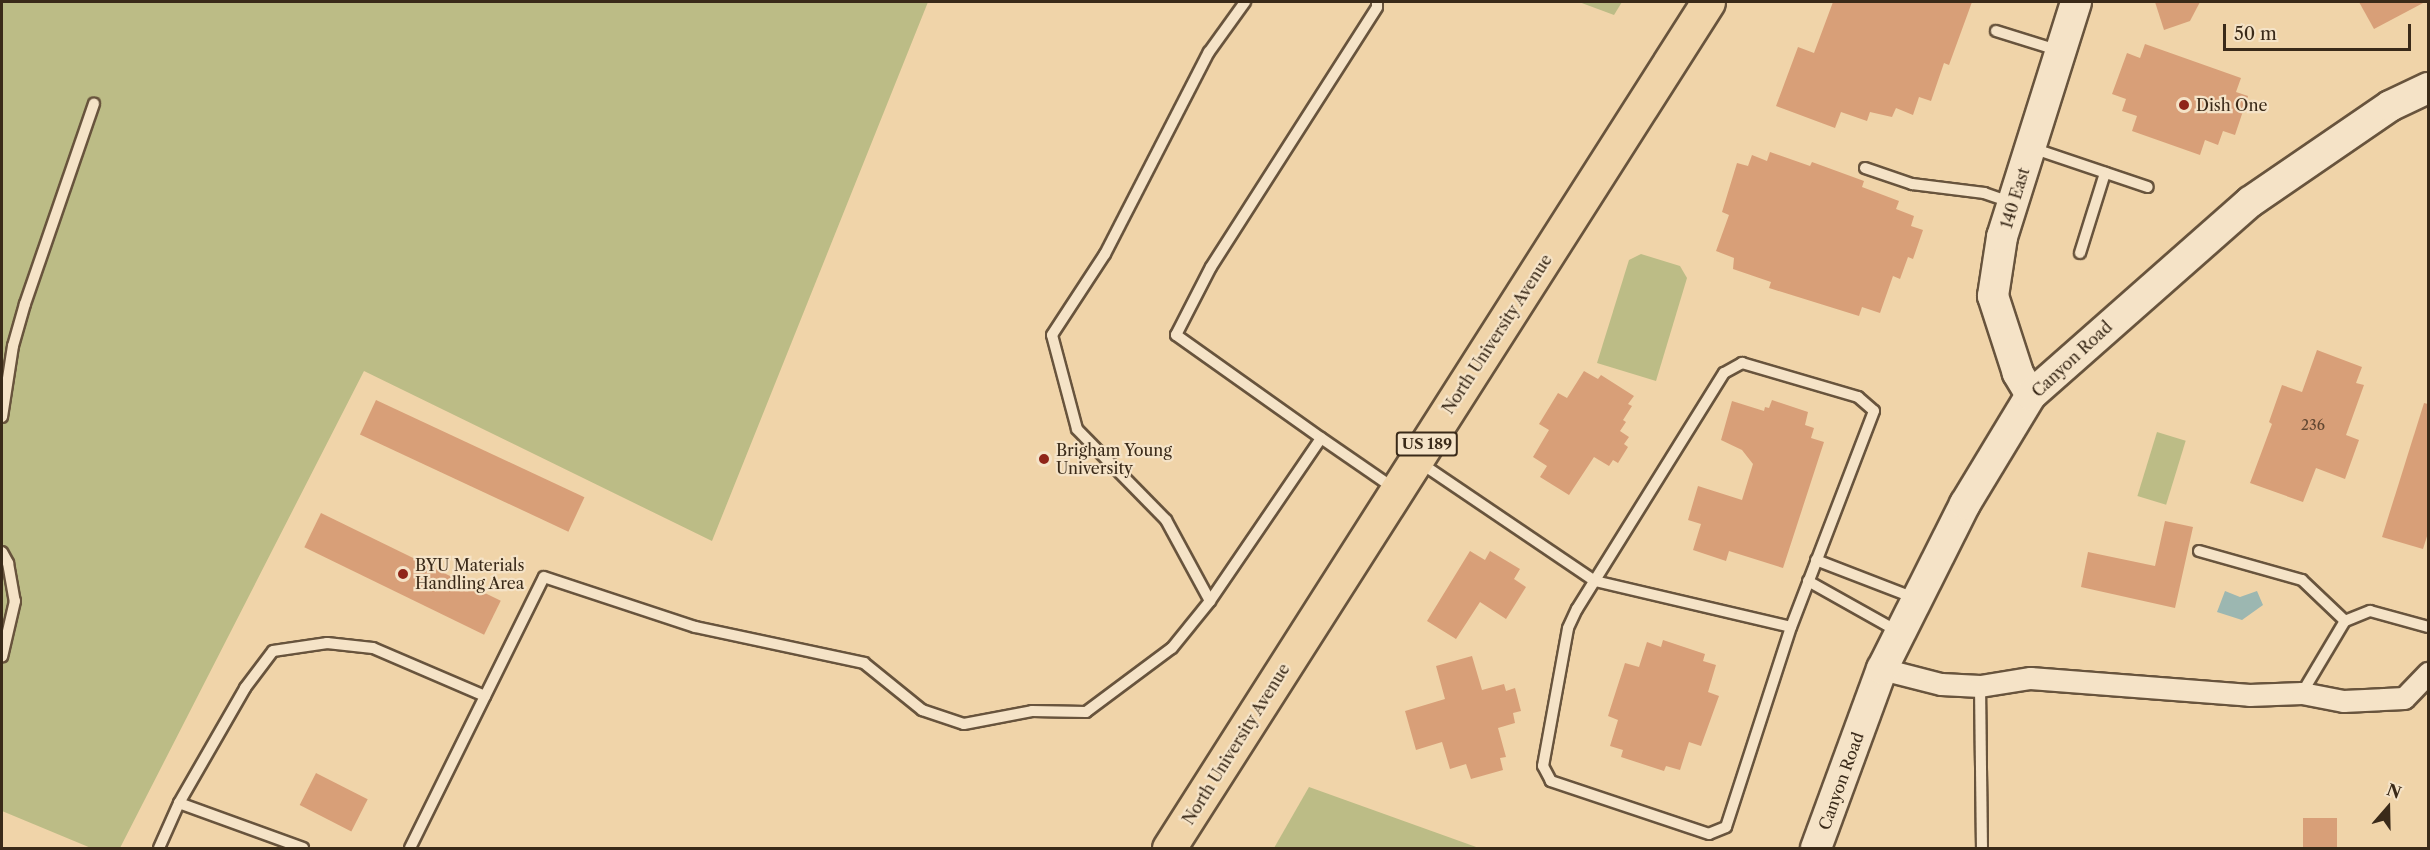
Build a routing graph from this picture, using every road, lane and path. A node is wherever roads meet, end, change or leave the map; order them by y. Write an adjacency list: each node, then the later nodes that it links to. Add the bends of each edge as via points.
1 (1245, 2): 26 (lane, via 1209,52 1105,254 1052,335 1077,429 1166,520)
2 (1377, 2): 17 (lane, via 1211,267 1176,335)
3 (1708, 2): 18 (highway, North University Avenue / US 189)
4 (2076, 2): 6 (main road, 140 East)
5 (1996, 31): 6 (lane)
6 (2060, 51): 9 (main road, 140 East)
7 (2428, 88): 15 (main road, Canyon Road, via 2390,106 2250,202)
8 (94, 104): 16 (lane, via 25,304 13,346)
9 (2030, 148): 11 (lane); 13 (main road, 140 East)
10 (1865, 168): 13 (lane, via 1912,184 1984,193)
11 (2105, 173): 12 (lane); 14 (lane)
12 (2148, 187)
13 (2013, 204): 15 (main road, 140 East, via 2002,237 1993,296 2018,373)
14 (2080, 253)
15 (2031, 395): 25 (main road, Canyon Road, via 1965,504)
16 (2, 417)
17 (1321, 438): 19 (lane); 26 (lane)
18 (1416, 460): 19 (highway, North University Avenue / US 189); 23 (lane)
19 (1397, 490): 41 (highway, North University Avenue / US 189)
20 (2199, 551): 27 (lane, via 2302,580)
21 (2, 552): 31 (lane, via 15,601)
22 (1815, 560): 23 (lane, via 1874,411 1858,397 1742,363 1724,373); 24 (lane); 25 (lane)
23 (1595, 581): 28 (lane); 28 (lane, via 1568,628 1543,766 1551,781 1709,834 1726,827)
24 (1808, 581): 28 (lane); 30 (lane)
25 (1917, 599): 30 (main road, Canyon Road)
26 (1210, 601): 36 (lane, via 1172,648 1086,712 1032,711 964,724 922,710 864,663 695,627 544,577)
27 (2345, 621): 29 (lane, via 2370,611); 35 (lane)
28 (1791, 627)
29 (2428, 627)
30 (1900, 633): 32 (main road, Canyon Road)
31 (2, 657)
32 (1882, 669): 34 (street, via 1941,684); 42 (main road, Canyon Road)
33 (2428, 673): 35 (street, via 2404,698 2343,700)
34 (1980, 686): 35 (street, via 2030,678 2249,695); 43 (lane)
35 (2302, 693)
36 (485, 696): 37 (lane, via 373,648 327,643 273,651 245,688); 40 (lane)
37 (179, 803): 38 (lane); 39 (lane)
38 (159, 849)
39 (303, 849)
40 (410, 849)
41 (1169, 849)
42 (1816, 849)
43 (1982, 849)

